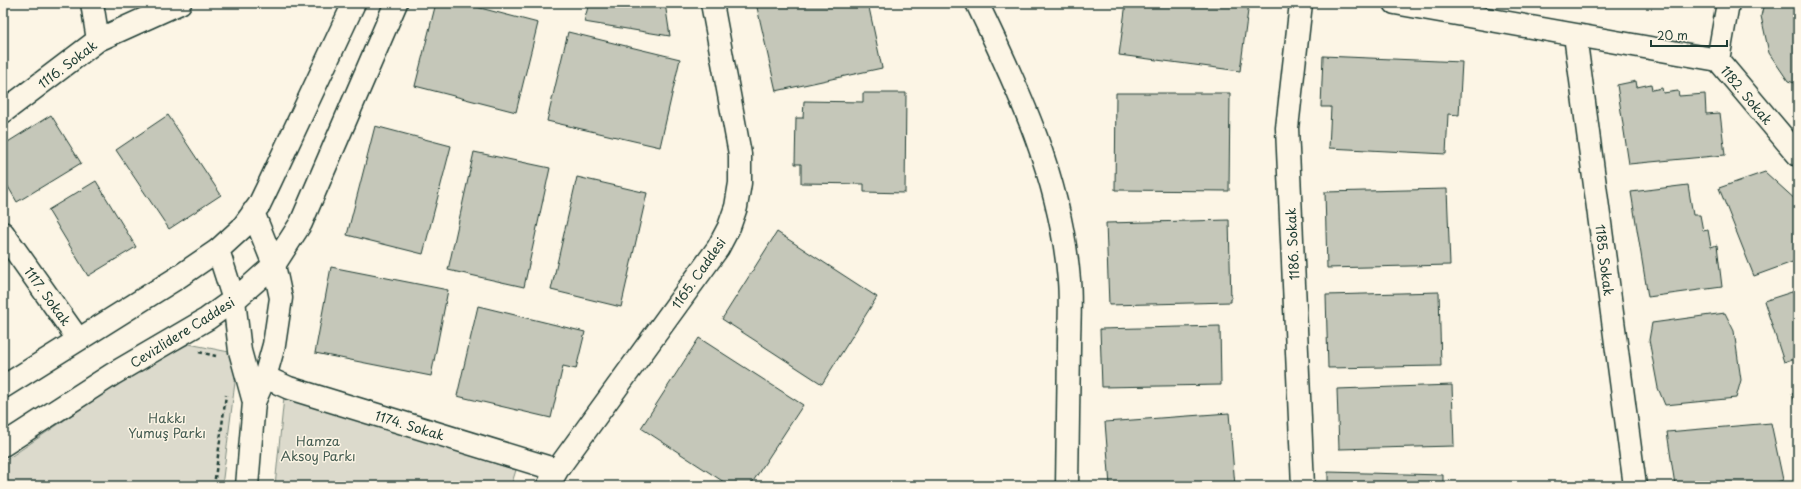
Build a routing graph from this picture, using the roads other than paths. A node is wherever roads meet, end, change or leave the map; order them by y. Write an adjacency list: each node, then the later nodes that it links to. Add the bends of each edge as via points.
1 (92, 3): 11 (street)
2 (180, 3): 11 (street, 1116. Sokak)
3 (354, 3): 15 (street, via 271,180)
4 (396, 3): 18 (street, Cevizlidere Caddesi, via 301,222)
5 (712, 3): 25 (street, 1165. Caddesi, via 740,154 740,183 736,207 718,248)
6 (977, 3): 27 (street, via 1029,116 1053,190 1063,235 1070,280)
7 (1302, 3): 28 (street, 1186. Sokak, via 1287,128)
8 (1395, 3): 10 (street)
9 (1728, 3): 12 (street, 1182. Sokak)
10 (1576, 35): 12 (street); 29 (street, 1185. Sokak)
11 (98, 40): 13 (street, 1116. Sokak)
12 (1718, 60): 14 (street, 1182. Sokak)
13 (3, 112)
14 (1798, 155)
15 (253, 212): 17 (street, via 242,228); 18 (street)
16 (3, 233): 20 (street, 1117. Sokak)
17 (218, 250): 19 (street); 20 (street, via 178,278)
18 (274, 265): 19 (street, Cevizlidere Caddesi); 21 (street, via 281,298 274,345)
19 (234, 300): 23 (street, via 240,351); 24 (street, Cevizlidere Caddesi, via 207,320 113,374)
20 (78, 339): 22 (street)
21 (265, 377): 23 (street); 25 (street, 1174. Sokak, via 289,388)
22 (3, 387)
23 (254, 402): 26 (street)
24 (3, 445)
25 (552, 478)
26 (247, 486)
27 (1068, 486)
28 (1303, 486)
29 (1635, 486)

